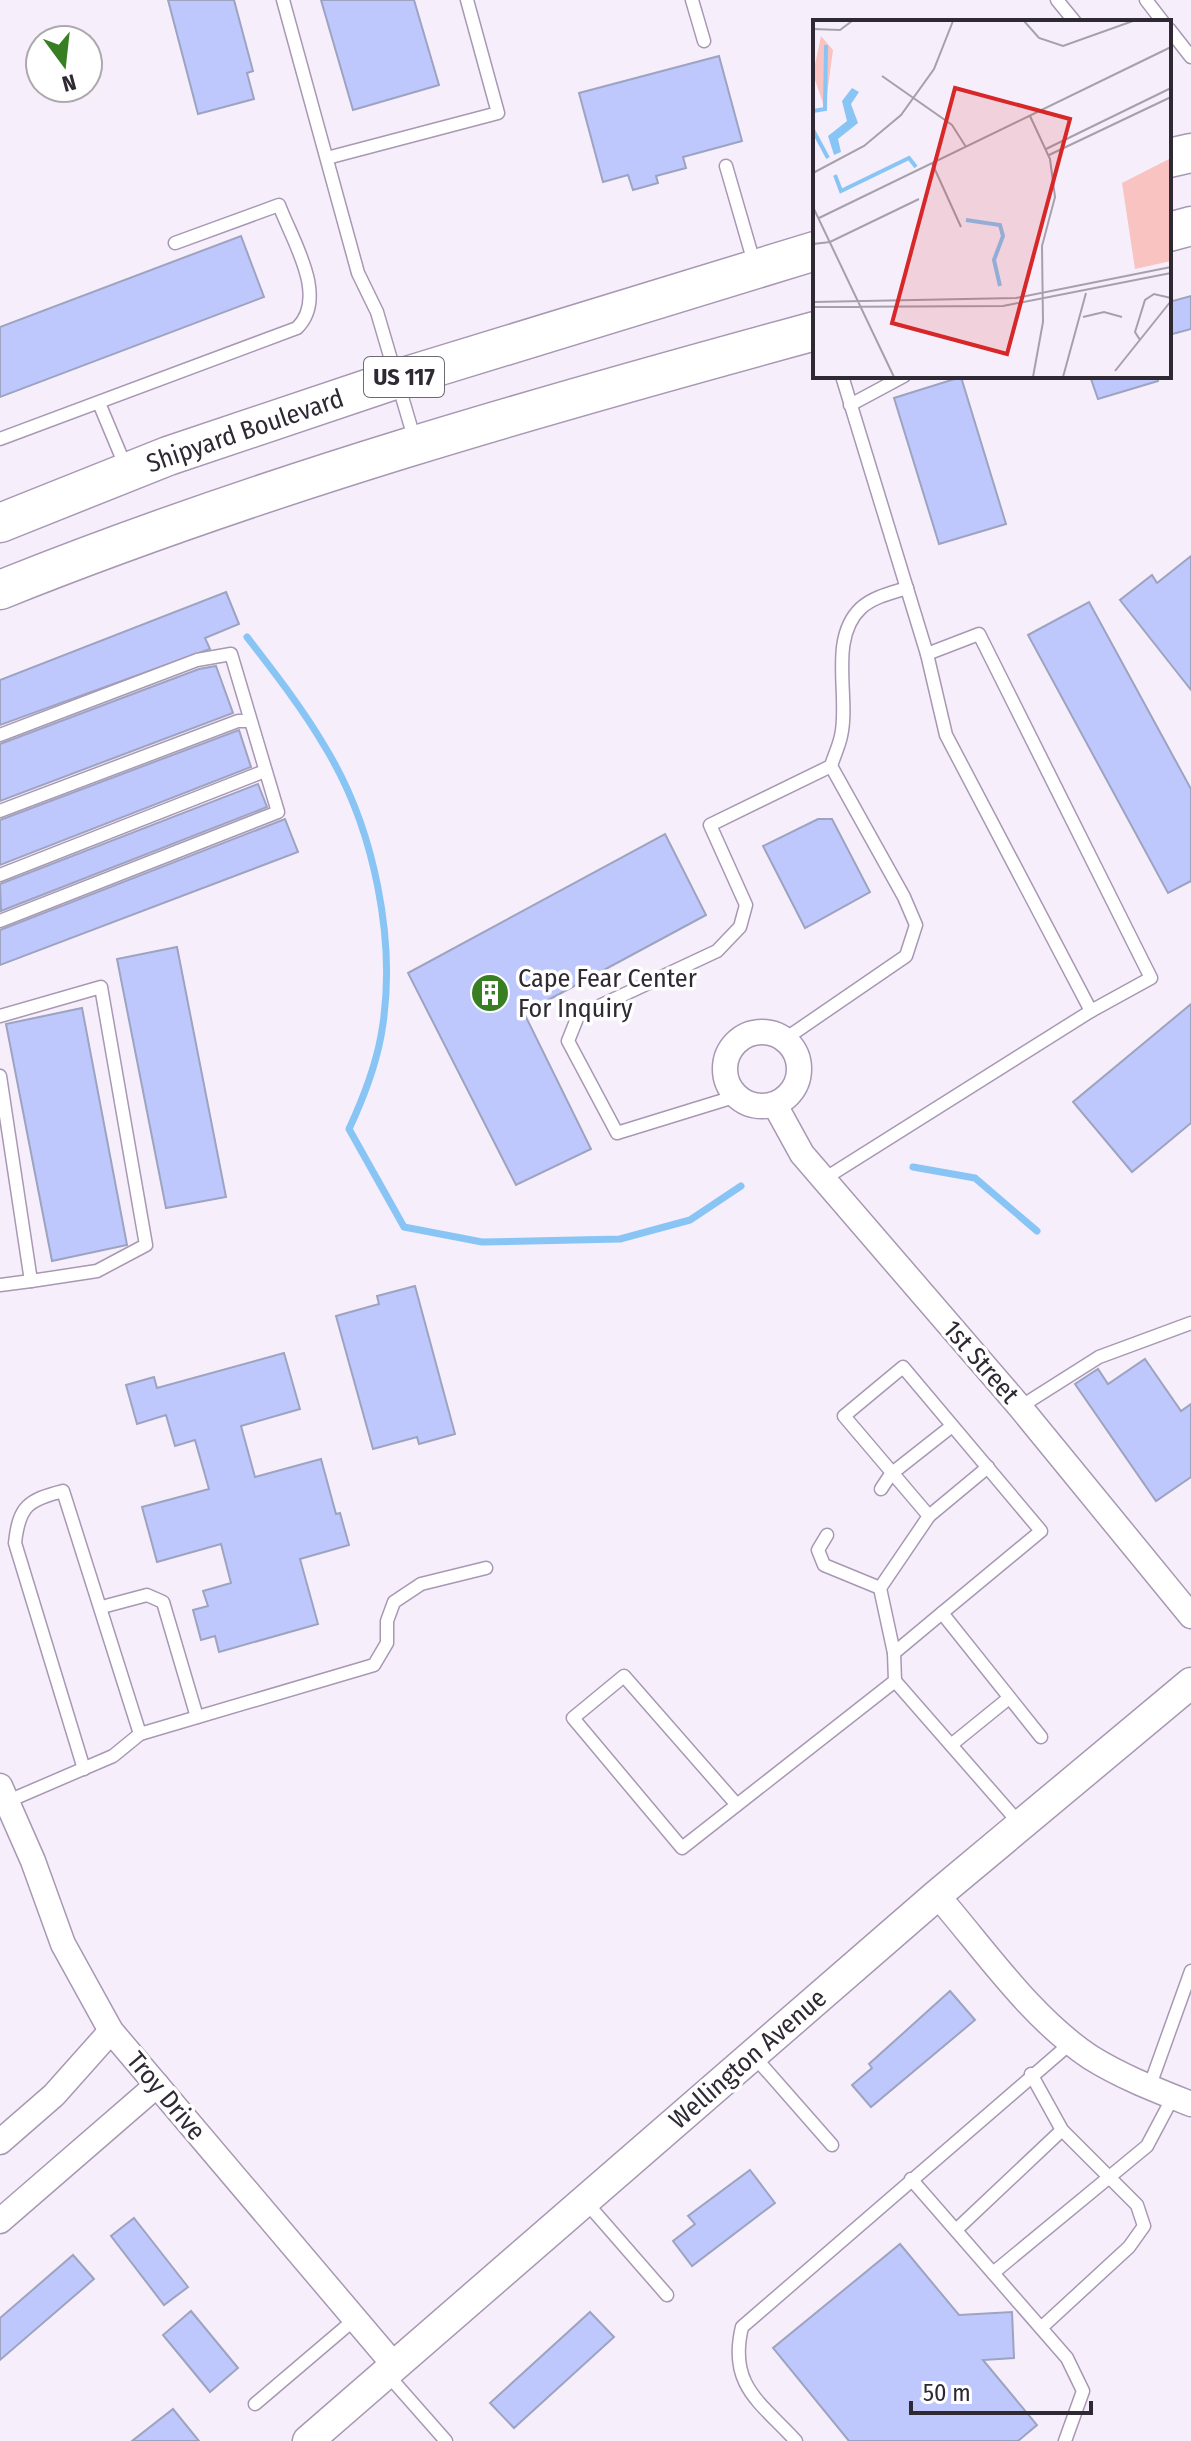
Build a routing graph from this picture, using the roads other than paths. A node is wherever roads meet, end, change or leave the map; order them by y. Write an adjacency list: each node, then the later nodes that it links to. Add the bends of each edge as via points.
1 (283, 0): 12 (lane)
2 (467, 0): 12 (lane, via 498,113)
3 (692, 0): 9 (lane)
4 (1057, 0): 6 (lane)
5 (1146, 0): 7 (lane)
6 (1073, 20)
7 (1161, 20)
8 (1171, 32): 10 (lane)
9 (704, 41)
10 (1191, 57)
11 (1191, 153): 13 (main road)
12 (327, 158): 23 (lane, via 358,273 377,312)
13 (1171, 158)
14 (726, 166): 19 (lane)
15 (1191, 226): 16 (main road)
16 (1171, 231)
17 (175, 243): 24 (lane, via 279,205 309,288 311,310 297,328)
18 (813, 252): 19 (main road, Shipyard Boulevard / US 117)
19 (756, 269): 23 (main road, Shipyard Boulevard / US 117)
20 (813, 332): 27 (main road)
21 (843, 378): 25 (lane)
22 (900, 378): 25 (lane)
23 (397, 379): 27 (lane); 28 (main road, Shipyard Boulevard / US 117)
24 (99, 403): 26 (lane); 28 (lane)
25 (850, 405): 30 (lane)
26 (0, 439)
27 (417, 447): 31 (main road, via 185,520)
28 (127, 472): 29 (main road, Shipyard Boulevard / US 117)
29 (0, 523)
30 (907, 588): 32 (lane); 35 (lane, via 867,604 849,629 843,648 842,735)
31 (0, 590)
32 (927, 654): 40 (lane, via 946,735); 40 (lane, via 979,634 1151,978)
33 (249, 721): 34 (lane, via 231,654 197,660); 36 (lane); 37 (lane)
34 (0, 735)
35 (831, 766): 42 (lane, via 916,925 906,956); 44 (lane, via 710,825 746,905 740,927 717,951 578,1016 568,1041 617,1133)
36 (265, 771): 38 (lane); 39 (lane, via 278,812)
37 (0, 811)
38 (0, 875)
39 (0, 921)
40 (1091, 1011): 46 (lane)
41 (0, 1016): 47 (lane, via 101,987 146,1245 97,1271)
42 (785, 1039): 44 (street, via 775,1033 751,1033 731,1049 725,1073); 45 (street, via 798,1057 798,1080)
43 (0, 1076): 47 (lane)
44 (737, 1096): 45 (street, via 747,1103)
45 (775, 1105): 46 (street, 1st Street, via 802,1154)
46 (824, 1179): 50 (street, 1st Street)
47 (31, 1281): 48 (lane)
48 (0, 1285)
49 (1191, 1323): 50 (lane, via 1099,1357)
50 (1020, 1407): 61 (street, 1st Street)
51 (952, 1426): 52 (lane); 53 (lane); 53 (lane, via 903,1367 844,1416)
52 (988, 1467): 55 (lane); 60 (lane, via 1041,1531)
53 (891, 1474): 54 (lane); 55 (lane)
54 (881, 1489)
55 (929, 1516): 58 (lane)
56 (827, 1535): 58 (lane, via 818,1550 824,1565)
57 (486, 1568): 66 (lane, via 421,1584 394,1602 387,1643 374,1665)
58 (880, 1588): 62 (lane)
59 (102, 1607): 66 (lane, via 147,1595 163,1602); 67 (lane); 70 (lane, via 63,1491 34,1498 18,1518 15,1543)
60 (942, 1613): 62 (lane); 65 (lane)
61 (1191, 1616)
62 (894, 1653): 63 (lane)
63 (895, 1681): 69 (lane); 72 (lane)
64 (1191, 1683): 73 (street, Wellington Avenue)
65 (1009, 1698): 68 (lane); 69 (lane)
66 (197, 1717): 67 (lane)
67 (140, 1734): 70 (lane, via 113,1756)
68 (1041, 1737)
69 (951, 1745): 73 (lane)
70 (84, 1769): 71 (lane)
71 (3, 1794): 76 (street, Troy Drive, via 63,1944)
72 (737, 1805): 72 (lane, via 682,1848 573,1718 624,1676)
73 (1020, 1824): 74 (street, Wellington Avenue)
74 (937, 1895): 77 (street, via 1042,2016); 78 (street, Wellington Avenue)
75 (1191, 1971): 81 (lane)
76 (111, 2031): 80 (street, Troy Drive); 84 (street, via 54,2095)
77 (1072, 2042): 79 (lane); 81 (street)
78 (753, 2055): 85 (lane); 88 (street, Wellington Avenue)
79 (1031, 2074): 83 (lane); 87 (lane)
80 (157, 2085): 89 (street); 93 (street, Troy Drive)
81 (1149, 2088): 82 (street)
82 (1182, 2101): 86 (lane, via 1147,2146)
83 (1062, 2130): 86 (lane); 90 (lane)
84 (0, 2142)
85 (832, 2145)
86 (1111, 2177): 91 (lane); 94 (lane, via 1137,2205 1144,2226 1129,2247)
87 (911, 2179): 90 (lane); 99 (lane, via 742,2327 735,2355 747,2388)
88 (585, 2201): 92 (lane); 95 (street, Wellington Avenue)
89 (0, 2221)
90 (956, 2230): 91 (lane)
91 (993, 2273): 94 (lane)
92 (667, 2295)
93 (355, 2319): 95 (street, Troy Drive); 96 (lane)
94 (1041, 2328): 100 (lane, via 1067,2358 1083,2391)
95 (391, 2369): 97 (street, Wellington Avenue); 98 (lane)
96 (255, 2404)
97 (308, 2441)
98 (446, 2441)
99 (796, 2441)
100 (1065, 2441)

